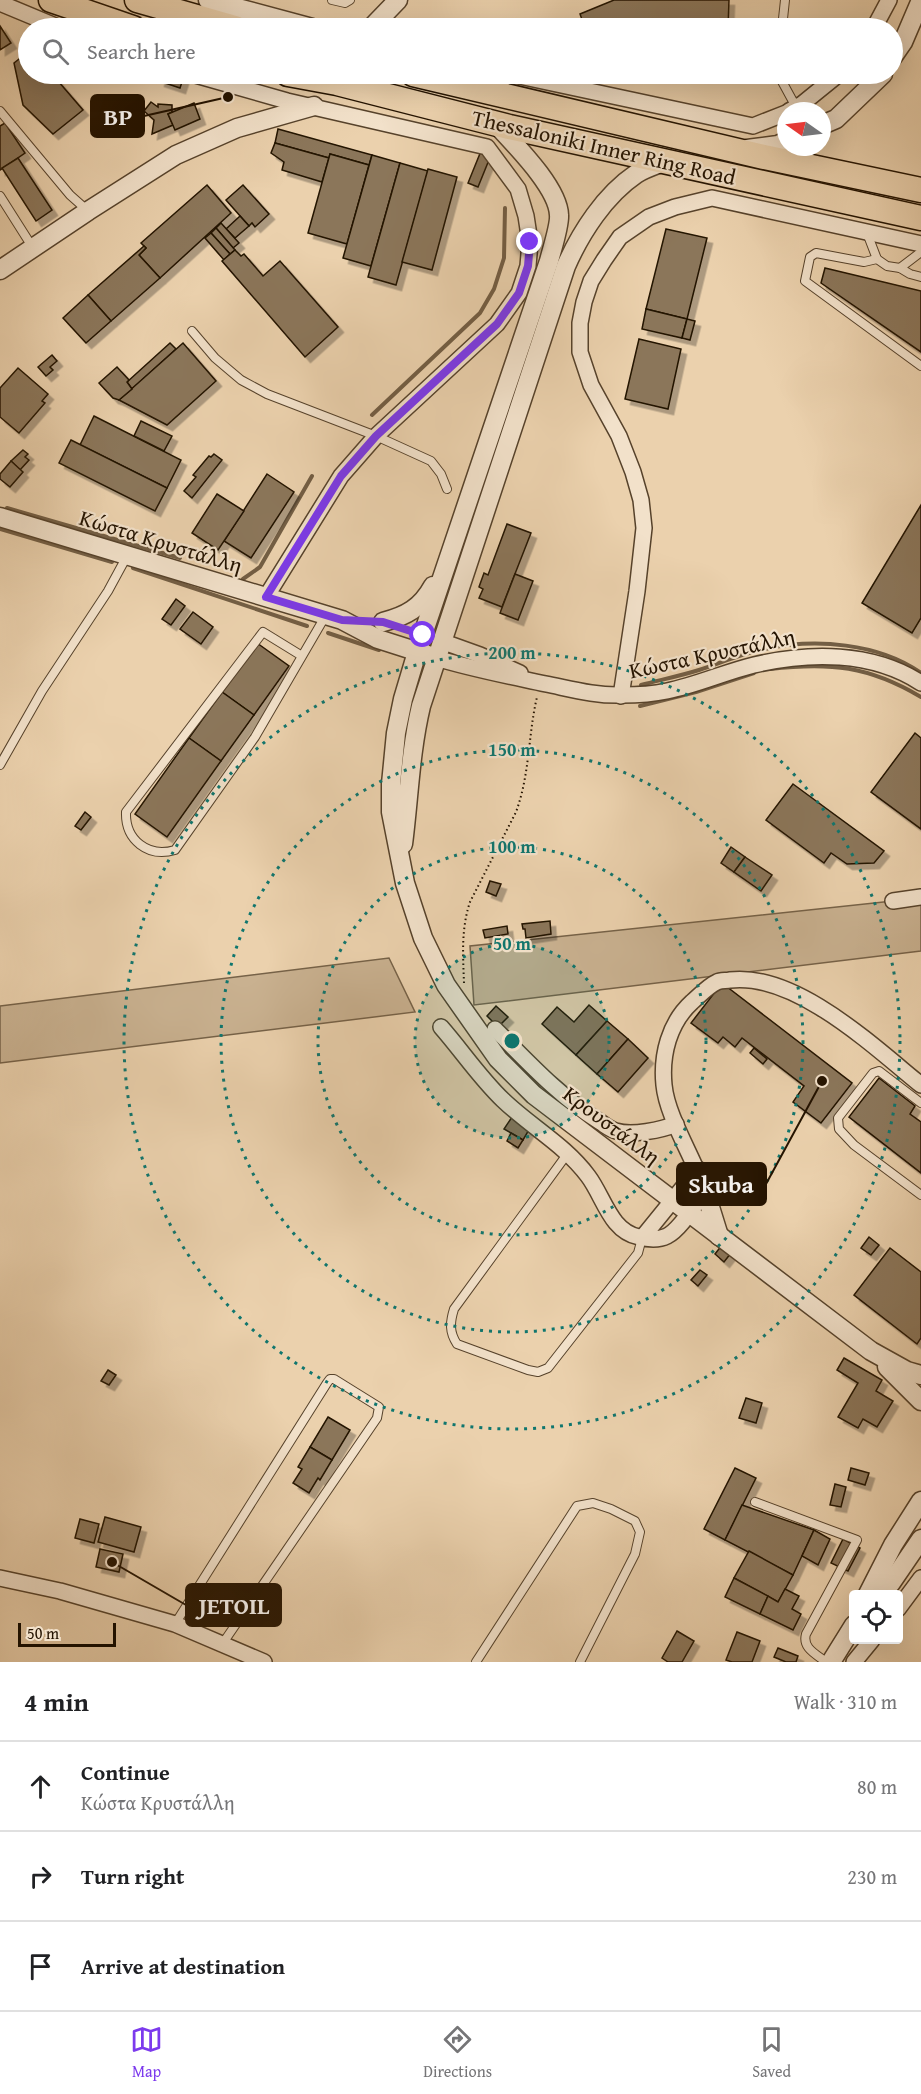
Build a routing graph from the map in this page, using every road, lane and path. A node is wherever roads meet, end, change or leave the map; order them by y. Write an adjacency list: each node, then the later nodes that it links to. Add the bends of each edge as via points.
1 (51, 0): 12 (highway)
2 (137, 0): 13 (highway)
3 (208, 0): 14 (street)
4 (332, 0): 5 (lane)
5 (350, 0)
6 (784, 0): 16 (lane)
7 (889, 0): 17 (street)
8 (921, 0): 18 (street)
9 (394, 2): 15 (street)
10 (0, 3): 11 (street)
11 (36, 18)
12 (104, 18)
13 (200, 18)
14 (275, 18)
15 (380, 18)
16 (783, 18)
17 (879, 18)
18 (903, 42)
19 (227, 84): 28 (street)
20 (341, 84): 32 (highway, Thessaloniki Inner Ring Road)
21 (455, 84): 34 (highway, Thessaloniki Inner Ring Road)
22 (557, 84): 30 (street, via 753,126)
23 (782, 84): 26 (lane)
24 (826, 84): 27 (street)
25 (873, 84): 31 (street)
26 (788, 102)
27 (802, 102)
28 (314, 106): 38 (street, via 203,142); 50 (street, via 487,147 518,189 526,216 528,266 519,293 497,324)
29 (0, 111): 38 (lane)
30 (777, 116)
31 (831, 121)
32 (496, 124): 35 (highway, Thessaloniki Inner Ring Road); 53 (street, via 539,171 560,214 549,261)
33 (777, 145): 34 (street)
34 (739, 151): 36 (highway, Thessaloniki Inner Ring Road)
35 (666, 161): 39 (highway, Thessaloniki Inner Ring Road); 59 (street, via 636,174 618,189 574,248)
36 (921, 190)
37 (0, 196): 42 (lane)
38 (88, 211): 42 (street)
39 (921, 218)
40 (867, 232): 41 (street); 44 (lane); 63 (street, via 712,198 675,207 632,228 620,237 591,281 580,323 580,352 591,385 619,436 633,472 644,528)
41 (921, 244)
42 (33, 248): 46 (street)
43 (921, 252): 45 (lane)
44 (877, 259): 45 (lane, via 886,266); 49 (lane, via 864,262 816,253 810,257 805,281)
45 (900, 268): 47 (lane)
46 (0, 270)
47 (921, 277)
48 (192, 331): 50 (lane, via 241,381)
49 (921, 366)
50 (376, 436): 51 (lane, via 431,461); 55 (street, via 341,476)
51 (447, 489)
52 (0, 517): 54 (street, Κώστα Κρυστάλλη)
53 (453, 550): 57 (street, via 422,604); 58 (street)
54 (127, 556): 55 (street, Κώστα Κρυστάλλη); 64 (lane)
55 (266, 597): 56 (street, Κώστα Κρυστάλλη)
56 (334, 618): 57 (street, Κώστα Κρυστάλλη); 58 (street, Κώστα Κρυστάλλη, via 378,639); 60 (lane)
57 (383, 622): 58 (street, Κώστα Κρυστάλλη)
58 (420, 643): 59 (street, Κώστα Κρυστάλλη); 65 (street, via 403,699 393,757 391,812)
59 (439, 649): 62 (street, Κώστα Κρυστάλλη, via 480,655); 65 (street, via 415,732)
60 (302, 656): 60 (lane, via 263,632 126,812 130,834 141,846 154,852 176,850 255,737)
61 (921, 683): 63 (street, Κώστα Κρυστάλλη, via 874,662 830,656 754,665 667,691)
62 (545, 684): 63 (street, Κώστα Κρυστάλλη); 68 (path, via 531,721 522,796 466,915)
63 (621, 696)
64 (0, 765)
65 (401, 855): 78 (street, Κρουστάλλη, via 405,883 437,970 498,1059 534,1095)
66 (921, 897): 67 (street)
67 (894, 900)
68 (465, 986)
69 (441, 1027): 74 (street, via 504,1101)
70 (495, 1029): 73 (street, via 567,1098 616,1131 664,1129)
71 (921, 1084): 73 (street, via 827,1012 794,993 746,978 717,982 688,1006 670,1032 663,1062 664,1088)
72 (921, 1103): 77 (lane, via 879,1071 873,1073 838,1118 839,1130 854,1145)
73 (676, 1124): 75 (street)
74 (568, 1153): 81 (street, via 594,1183 616,1223); 81 (lane, via 454,1309 450,1334 457,1344 528,1370 548,1368 638,1253)
75 (698, 1169): 76 (street); 78 (street)
76 (705, 1191): 79 (street); 80 (street)
77 (921, 1195)
78 (672, 1201): 79 (street, Κρουστάλλη); 81 (street)
79 (689, 1214): 80 (street, Κρουστάλλη); 81 (street, via 668,1236)
80 (718, 1236): 82 (street, Κρουστάλλη)
81 (642, 1238)
82 (871, 1351): 83 (street, Κρουστάλλη); 84 (street, Κρουστάλλη)
83 (921, 1375)
84 (921, 1401)
85 (921, 1501): 90 (street)
86 (755, 1502): 98 (lane, via 857,1540 804,1641)
87 (921, 1539): 91 (street)
88 (0, 1578): 93 (street)
89 (921, 1578): 92 (street)
90 (870, 1590)
91 (884, 1590)
92 (903, 1602)
93 (175, 1624): 95 (street); 95 (lane, via 327,1383 334,1379 379,1407 377,1418)
94 (849, 1632): 98 (street)
95 (224, 1643): 99 (street)
96 (869, 1644): 101 (street)
97 (584, 1661): 100 (lane, via 634,1554 640,1532 635,1521 594,1503 578,1506)
98 (833, 1661)
99 (264, 1662)
100 (476, 1662)
101 (854, 1662)

